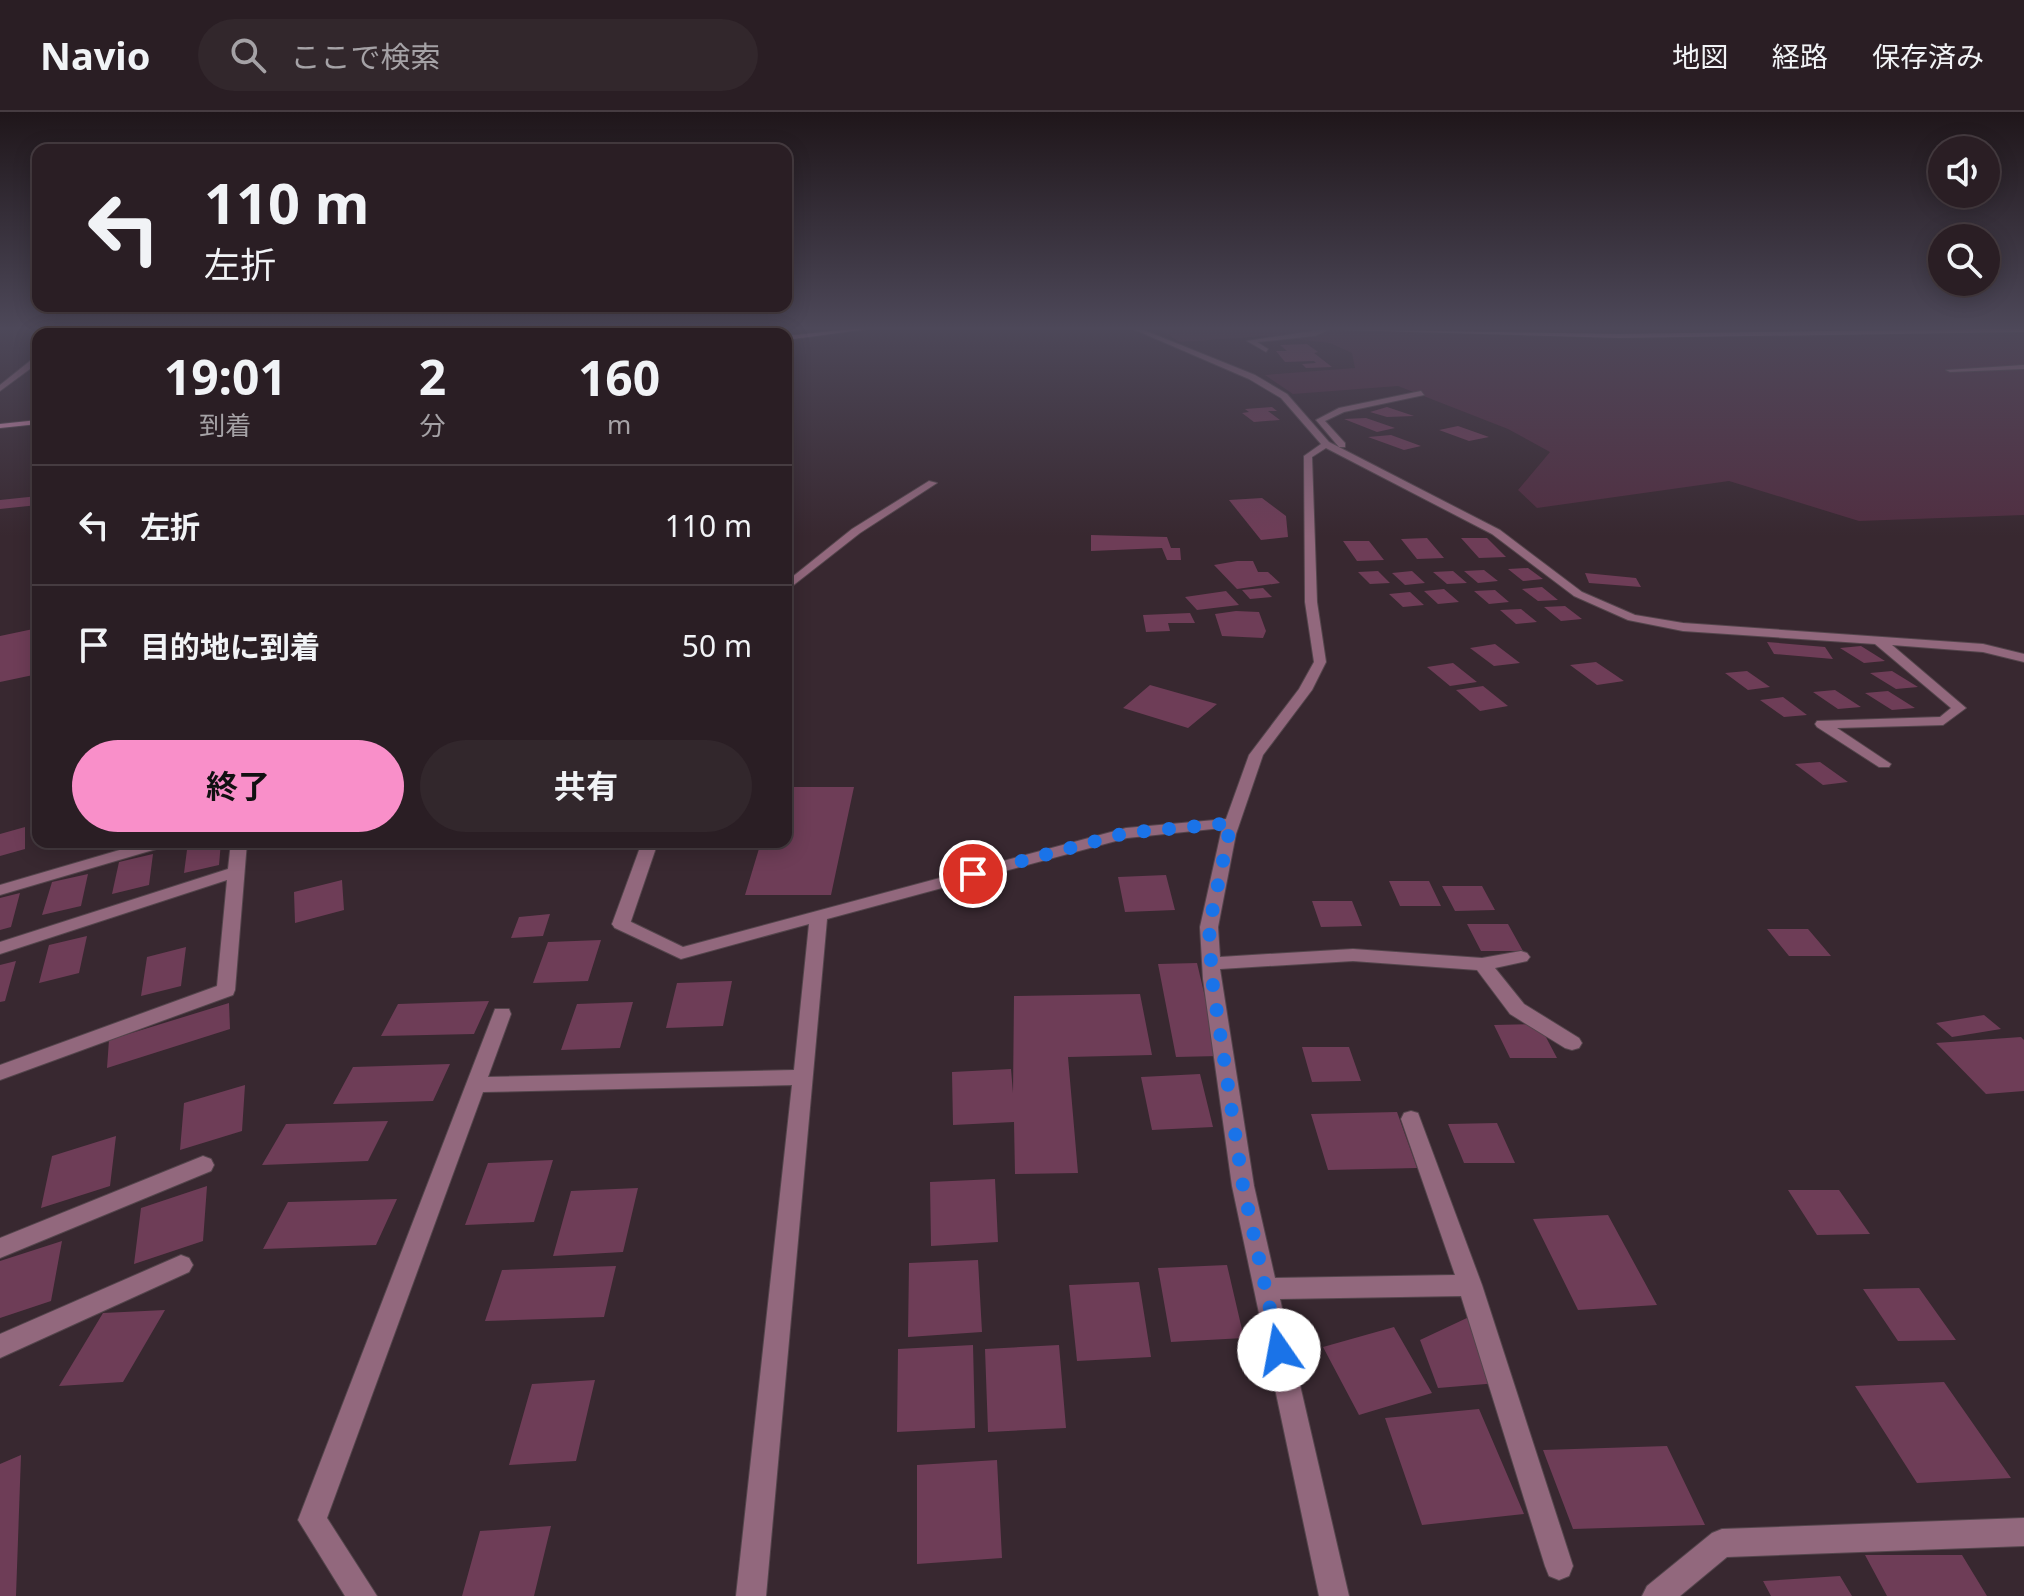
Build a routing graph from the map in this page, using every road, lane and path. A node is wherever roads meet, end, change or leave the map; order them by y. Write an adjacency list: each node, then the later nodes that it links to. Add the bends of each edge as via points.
1 (1286, 398): 5 (street)
2 (1397, 398): 6 (street, via 1320,420 1340,444 1378,464)
3 (32, 423): 4 (street)
4 (0, 426)
5 (1326, 444): 6 (street); 12 (street, via 1308,456 1307,534 1320,662 1256,755)
6 (1381, 473): 9 (street, via 1496,532 1578,594 1632,618 1683,627)
7 (932, 483): 8 (street, via 856,531)
8 (792, 583)
9 (1879, 641): 10 (street, via 1983,648); 11 (street, via 1959,708 1943,721 1822,724)
10 (2024, 658)
11 (1884, 764)
12 (1231, 823): 18 (street, via 1126,833); 21 (street, via 1209,927)
13 (144, 848): 17 (street)
14 (238, 848): 16 (street)
15 (648, 848): 18 (street, via 621,924 681,953)
16 (236, 872): 19 (street); 25 (street, via 226,990)
17 (0, 890)
18 (819, 915): 26 (street)
19 (0, 948)
20 (1521, 957): 22 (street)
21 (1212, 963): 22 (street, via 1353,955); 33 (street, via 1243,1186)
22 (1482, 964): 24 (street, via 1517,1009)
23 (502, 1014): 27 (street)
24 (1572, 1043)
25 (0, 1073)
26 (803, 1077): 27 (street); 38 (street)
27 (475, 1085): 37 (street, via 312,1520)
28 (1411, 1119): 32 (street)
29 (203, 1165): 30 (street)
30 (0, 1248)
31 (181, 1265): 34 (street)
32 (1470, 1285): 33 (street); 36 (street)
33 (1266, 1289): 39 (street)
34 (0, 1346)
35 (2024, 1532): 40 (street, via 1722,1543)
36 (1559, 1566)
37 (362, 1596)
38 (751, 1596)
39 (1334, 1596)
40 (1657, 1596)

